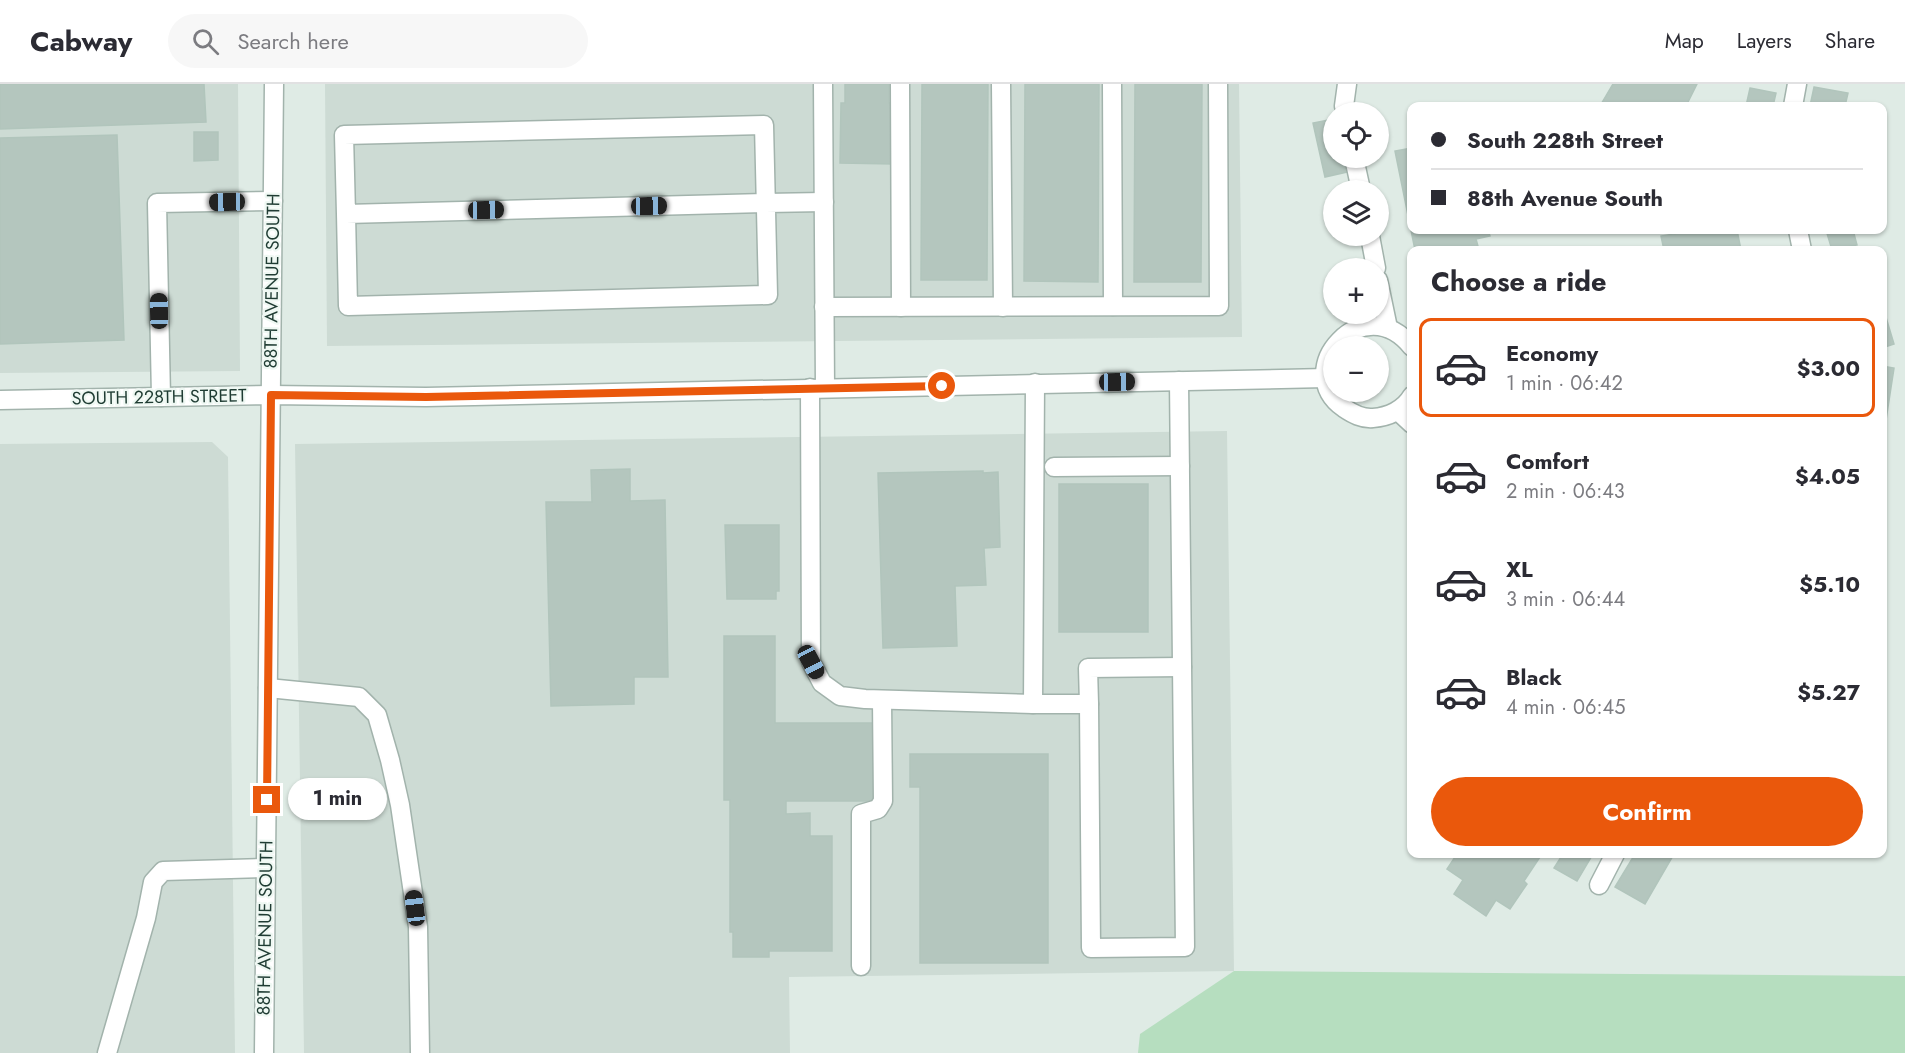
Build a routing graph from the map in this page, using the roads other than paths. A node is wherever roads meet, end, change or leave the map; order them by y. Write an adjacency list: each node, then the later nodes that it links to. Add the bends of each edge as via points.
1 (274, 84): 11 (street, 88TH AVENUE SOUTH)
2 (824, 84): 12 (street)
3 (900, 84): 17 (street)
4 (1001, 84): 18 (street)
5 (1112, 84): 15 (street)
6 (1218, 84): 15 (street, via 1219,306)
7 (1347, 84): 9 (street)
8 (1797, 84): 10 (street)
9 (1345, 102)
10 (1794, 102)
11 (273, 201): 27 (street, 88TH AVENUE SOUTH); 28 (street, via 157,203)
12 (824, 202): 13 (street); 16 (street)
13 (766, 203): 14 (street); 14 (street, via 764,125 344,135); 14 (street, via 768,295 732,296 348,306)
14 (346, 214)
15 (1113, 306): 18 (street)
16 (824, 307): 17 (street); 26 (street)
17 (901, 307): 18 (street)
18 (1003, 307)
19 (1387, 324): 20 (street)
20 (1388, 328): 21 (street, via 1357,328); 22 (street)
21 (1343, 336)
22 (1407, 342)
23 (1323, 378): 24 (street, SOUTH 228TH STREET)
24 (1179, 381): 25 (street, SOUTH 228TH STREET); 34 (street)
25 (1035, 383): 26 (street, SOUTH 228TH STREET); 40 (street)
26 (818, 388): 27 (street, SOUTH 228TH STREET, via 437,397); 38 (street, via 811,662 822,682 840,696)
27 (271, 395): 28 (street, SOUTH 228TH STREET); 37 (street, 88TH AVENUE SOUTH)
28 (161, 397): 29 (street, SOUTH 228TH STREET)
29 (0, 400)
30 (1338, 402): 32 (street, via 1352,414 1368,418)
31 (1407, 403): 32 (street)
32 (1398, 411): 33 (street)
33 (1407, 419)
34 (1180, 466): 35 (street); 36 (street)
35 (1054, 467)
36 (1182, 667): 39 (street, via 1088,668); 39 (street, via 1185,947 1091,948)
37 (268, 688): 42 (street, 88TH AVENUE SOUTH); 47 (street, via 359,697 377,715 400,805 416,916)
38 (882, 700): 40 (street); 44 (street, via 882,801 878,809 861,814)
39 (1089, 704): 40 (street)
40 (1033, 705)
41 (1614, 858): 43 (street)
42 (266, 868): 45 (street, via 163,871 153,882); 46 (street, 88TH AVENUE SOUTH)
43 (1599, 885)
44 (861, 966)
45 (107, 1053)
46 (264, 1053)
47 (420, 1053)

